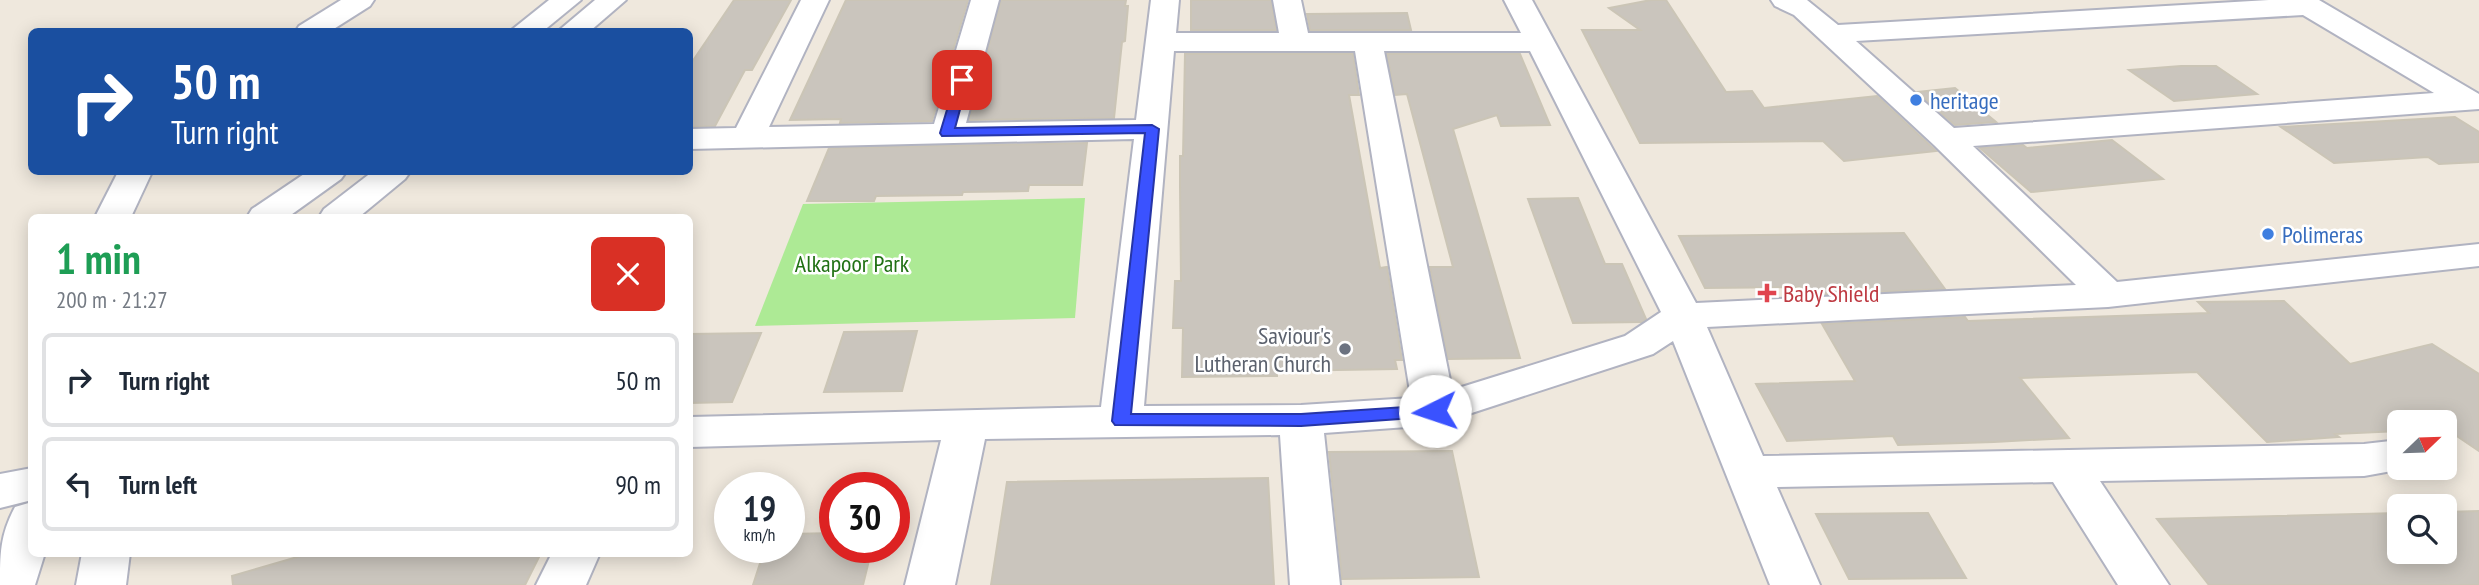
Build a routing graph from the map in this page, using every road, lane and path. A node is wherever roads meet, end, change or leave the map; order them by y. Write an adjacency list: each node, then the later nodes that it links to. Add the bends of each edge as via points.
1 (360, 0): 13 (street)
2 (567, 0): 14 (street)
3 (612, 0): 15 (street)
4 (815, 0): 26 (street)
5 (985, 0): 23 (street)
6 (1165, 0): 17 (street)
7 (1287, 0): 18 (street)
8 (1518, 0): 20 (street)
9 (2102, 0): 12 (street)
10 (1805, 3): 16 (street)
11 (2303, 3): 12 (street); 21 (street)
12 (2129, 17): 16 (street)
13 (315, 28)
14 (528, 28)
15 (576, 28)
16 (1829, 34): 24 (street)
17 (1160, 42): 18 (street); 22 (street)
18 (1295, 42): 19 (street)
19 (1368, 42): 20 (street); 36 (street)
20 (1541, 42): 35 (street)
21 (2473, 103): 24 (street)
22 (1152, 129): 23 (street); 38 (street)
23 (947, 133): 26 (street)
24 (1946, 138): 34 (street)
25 (693, 139): 26 (street)
26 (747, 139)
27 (134, 175): 30 (street)
28 (325, 175): 31 (street)
29 (389, 175): 32 (street)
30 (114, 214)
31 (269, 214)
32 (341, 214)
33 (2479, 255): 34 (street)
34 (2108, 295): 35 (street)
35 (1683, 316): 36 (street, via 1639,345); 43 (street)
36 (1435, 411): 37 (street)
37 (1301, 420): 38 (street); 53 (street)
38 (1121, 421): 39 (street)
39 (966, 426): 40 (street); 52 (street)
40 (693, 432)
41 (2387, 457): 42 (street)
42 (2067, 467): 43 (street); 55 (street)
43 (1746, 472): 54 (street)
44 (28, 485): 45 (street)
45 (0, 491)
46 (28, 531): 49 (street)
47 (106, 557): 50 (street)
48 (574, 557): 51 (street)
49 (10, 585)
50 (102, 585)
51 (561, 585)
52 (930, 585)
53 (1315, 585)
54 (1794, 585)
55 (2144, 585)

